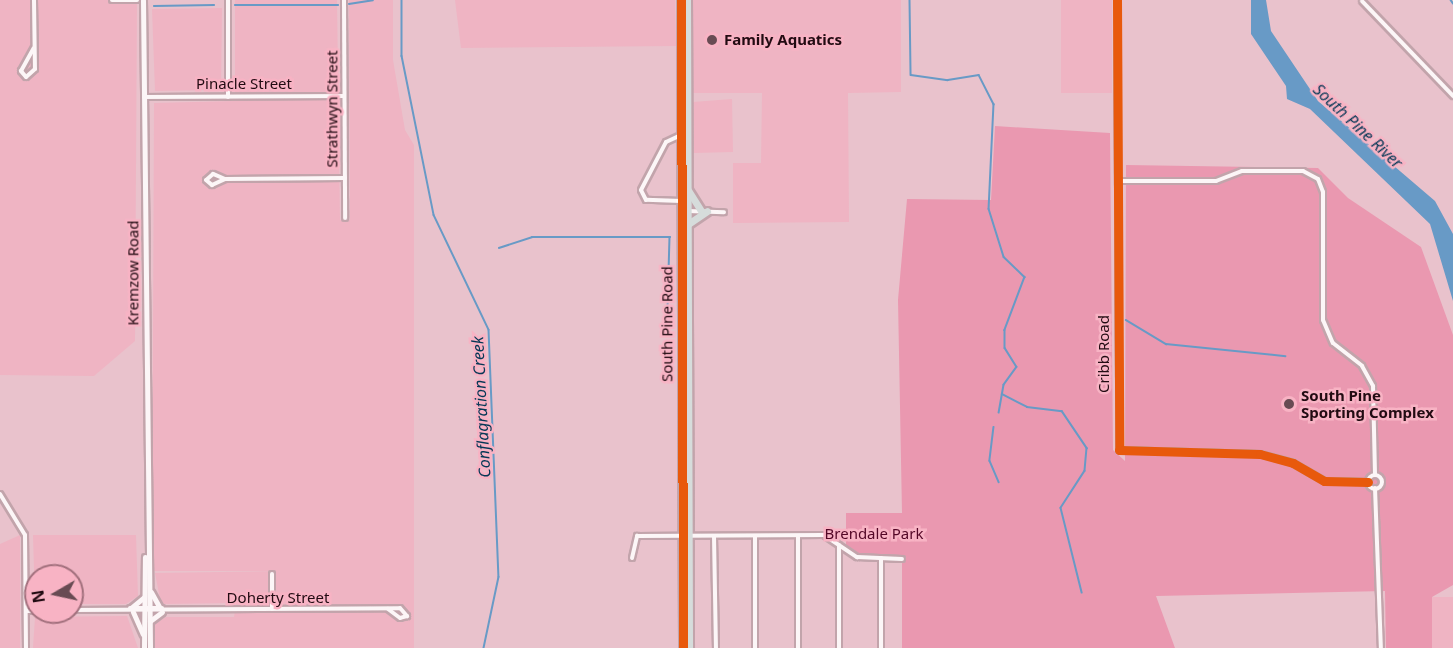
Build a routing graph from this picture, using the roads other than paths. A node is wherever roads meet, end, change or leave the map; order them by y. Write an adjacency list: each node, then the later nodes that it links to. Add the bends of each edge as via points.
1 (34, 0): 12 (street)
2 (137, 0): 9 (street)
3 (143, 0): 15 (street, Kremzow Road)
4 (228, 0): 16 (street)
5 (344, 0): 13 (street, Strathwyn Street)
6 (681, 0): 11 (highway, South Pine Road)
7 (687, 0): 11 (highway, South Pine Road)
8 (1117, 0): 20 (street, Cribb Road)
9 (113, 1)
10 (1362, 1): 14 (street)
11 (684, 47): 17 (highway, South Pine Road); 21 (highway, South Pine Road)
12 (34, 48): 12 (street, via 34,69 26,77 22,67)
13 (344, 96): 16 (street, Pinacle Street); 18 (street, Strathwyn Street)
14 (1453, 96)
15 (144, 97): 16 (street, Pinacle Street); 37 (street, Kremzow Road)
16 (228, 97)
17 (681, 135): 22 (highway, South Pine Road); 22 (street, via 666,142 641,190 646,200)
18 (345, 178): 19 (street); 26 (street, Strathwyn Street)
19 (225, 179): 19 (street, via 212,184 206,180 213,174)
20 (1119, 181): 28 (street, via 1216,181 1242,171 1304,171 1318,179 1323,192 1323,320 1333,343 1362,366 1373,386); 29 (street, Cribb Road, via 1119,450 1260,454 1293,463 1324,481)
21 (688, 190): 23 (highway, South Pine Road); 24 (highway)
22 (681, 201): 23 (highway, South Pine Road)
23 (685, 211): 24 (street); 27 (highway, South Pine Road); 32 (highway, South Pine Road)
24 (704, 211): 25 (street); 27 (highway)
25 (724, 212)
26 (345, 218)
27 (688, 224): 32 (highway, South Pine Road)
28 (1375, 475): 29 (street); 30 (street, via 1382,483)
29 (1368, 482): 30 (street)
30 (1375, 489): 64 (street)
31 (0, 494): 41 (street, via 25,535)
32 (685, 536): 33 (street); 38 (street, via 636,537); 57 (highway, South Pine Road); 58 (highway, South Pine Road)
33 (714, 536): 34 (street); 59 (street)
34 (755, 536): 35 (street); 60 (street)
35 (798, 536): 36 (street, via 824,536); 61 (street)
36 (839, 545): 39 (street, via 857,557); 62 (street)
37 (147, 546): 43 (street, Kremzow Road); 44 (street, Kremzow Road)
38 (632, 558)
39 (880, 558): 40 (street); 63 (street)
40 (902, 559)
41 (25, 564)
42 (272, 574): 45 (street)
43 (150, 590): 49 (street, Kremzow Road); 50 (street)
44 (144, 597): 48 (street); 49 (street, Kremzow Road)
45 (272, 609): 46 (street, Doherty Street); 50 (street, Doherty Street)
46 (388, 609): 46 (street, Doherty Street, via 403,609 407,616 400,618)
47 (84, 610): 48 (street, Doherty Street)
48 (130, 610): 49 (street, Doherty Street); 53 (street)
49 (147, 610): 50 (street, Doherty Street); 51 (street, Kremzow Road); 53 (street, Kremzow Road)
50 (163, 610): 51 (street)
51 (150, 621): 56 (street, Kremzow Road)
52 (26, 624): 54 (street)
53 (144, 635): 55 (street, Kremzow Road)
54 (26, 648)
55 (144, 648)
56 (150, 648)
57 (683, 648)
58 (689, 648)
59 (717, 648)
60 (755, 648)
61 (798, 648)
62 (839, 648)
63 (881, 648)
64 (1381, 648)

